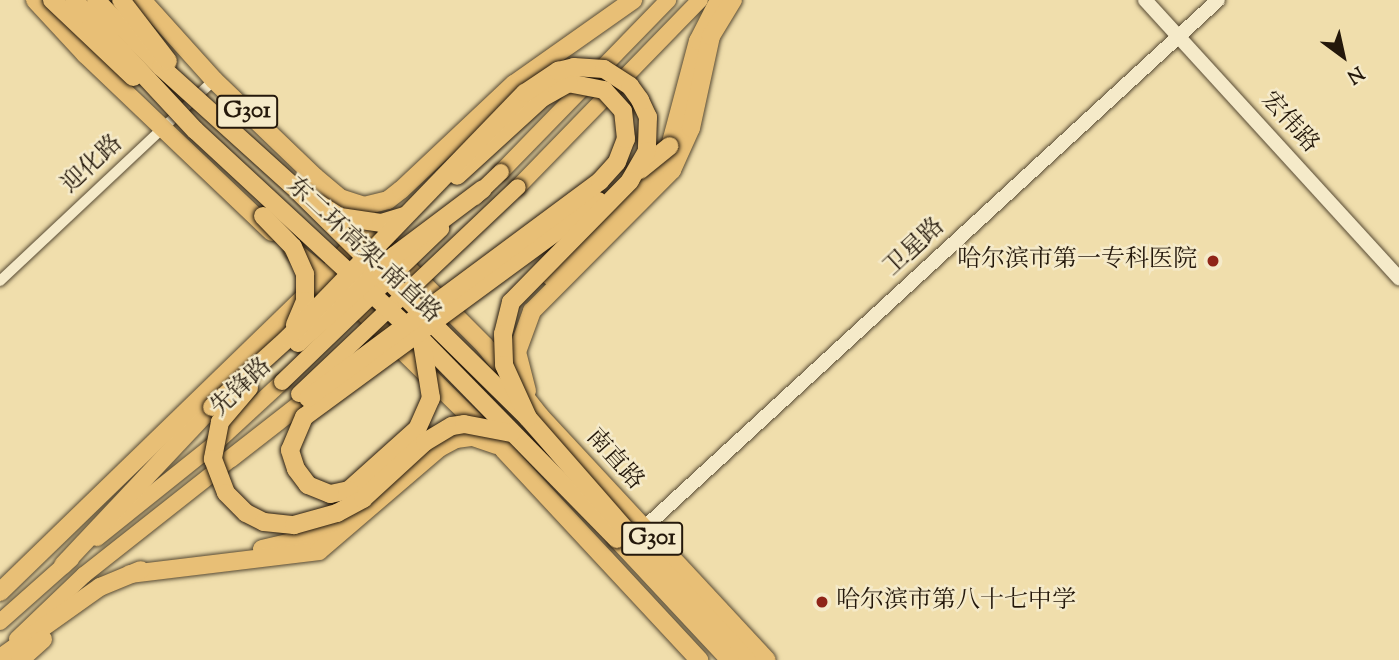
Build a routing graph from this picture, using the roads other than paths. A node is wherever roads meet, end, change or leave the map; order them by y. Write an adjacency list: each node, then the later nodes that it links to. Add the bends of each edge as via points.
1 (35, 0): 18 (highway)
2 (52, 0): 17 (highway, bridge, via 87,37)
3 (74, 0): 17 (highway, 东二环高架-南直路, bridge)
4 (96, 0): 16 (highway, 东二环高架-南直路, bridge)
5 (121, 0): 16 (highway, bridge)
6 (142, 0): 15 (highway, G301)
7 (633, 0): 22 (highway, via 514,84 388,200)
8 (668, 0): 20 (main road, 先锋路, bridge)
9 (701, 0): 32 (main road, bridge)
10 (719, 0): 19 (highway, via 698,41)
11 (733, 0): 33 (highway, via 711,36 691,128 672,170 532,310 522,329 519,367)
12 (1145, 0): 14 (street, 宏伟路)
13 (1218, 0): 14 (street, 卫星路)
14 (1179, 36): 26 (street, 宏伟路); 39 (street, 卫星路)
15 (214, 80): 18 (street, 迎化路); 22 (highway, G301, via 340,198)
16 (208, 111): 21 (highway, 东二环高架-南直路, bridge)
17 (195, 130): 31 (highway, 东二环高架-南直路, bridge)
18 (169, 133): 23 (highway); 27 (street, 迎化路)
19 (670, 146): 29 (highway, bridge, via 653,172 536,291); 31 (highway, bridge, via 304,416 290,450 296,470 308,485 330,494 349,490 417,429 431,398)
20 (483, 189): 38 (highway, bridge, via 394,256 233,403 220,422 213,459 219,482 246,513 264,522 294,525); 40 (main road, 先锋路, bridge, via 217,442)
21 (298, 191): 32 (highway, bridge, via 340,217 364,223 411,214 542,98 569,83 604,90 623,111 626,123 618,162 600,181); 33 (highway, 东二环高架-南直路, bridge)
22 (365, 206): 24 (highway)
23 (265, 222): 25 (highway, G301); 28 (highway, via 290,257 298,282 297,296); 30 (highway, bridge, via 293,247 305,274 304,301)
24 (367, 227): 25 (highway); 33 (highway, via 485,346)
25 (326, 276): 28 (highway); 34 (highway, G301)
26 (1399, 278)
27 (0, 281)
28 (282, 319): 43 (highway)
29 (503, 334): 30 (highway, bridge, via 511,302 521,286 630,181 647,151 648,117 640,100 630,86 604,69 558,71 525,93); 33 (highway, bridge, via 504,365)
30 (288, 338): 40 (highway, bridge, via 212,407)
31 (421, 339): 34 (highway, 东二环高架-南直路, bridge)
32 (304, 396): 35 (highway)
33 (534, 417): 34 (street); 36 (highway, 东二环高架-南直路, bridge); 39 (highway, 南直路 / G301)
34 (508, 441): 37 (highway, 东二环高架-南直路, bridge); 38 (highway, bridge, via 464,424 442,431); 41 (highway, via 456,439 318,551); 47 (highway, G301)
35 (230, 459): 45 (main road, 先锋路, via 84,575)
36 (573, 467): 39 (highway, 东二环高架-南直路, bridge); 51 (highway, bridge, via 608,494)
37 (560, 486): 39 (highway, 东二环高架-南直路, bridge); 48 (highway, via 608,549)
38 (363, 499): 41 (highway, bridge, via 336,524 302,542 198,555)
39 (629, 533): 49 (highway); 50 (highway); 51 (highway, 南直路 / G301)
40 (63, 565): 44 (main road, 先锋路)
41 (130, 574): 42 (highway)
42 (100, 587): 45 (highway); 46 (highway)
43 (0, 592)
44 (0, 622)
45 (0, 657)
46 (20, 660)
47 (699, 660)
48 (710, 660)
49 (730, 660)
50 (747, 660)
51 (765, 660)

